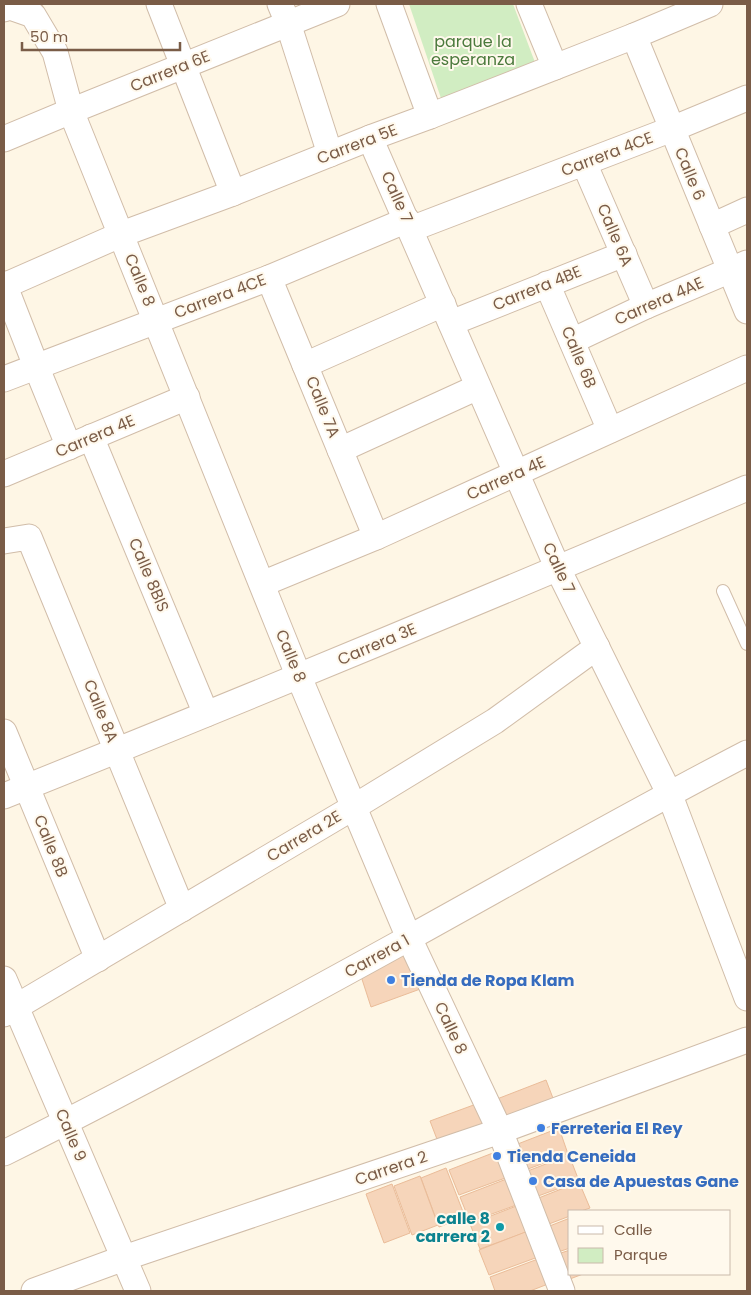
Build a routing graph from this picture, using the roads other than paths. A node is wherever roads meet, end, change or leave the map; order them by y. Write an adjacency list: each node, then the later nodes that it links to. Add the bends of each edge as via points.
1 (160, 4): 10 (street)
2 (337, 4): 7 (street, Carrera 6E)
3 (389, 4): 14 (street)
4 (529, 4): 11 (street)
5 (710, 4): 8 (street, Carrera 5E)
6 (4, 8): 13 (street, Calle 8, via 10,7 33,16 55,52)
7 (284, 14): 10 (street, Carrera 6E); 18 (street)
8 (658, 14): 9 (street, Carrera 5E)
9 (634, 36): 11 (street, Carrera 5E); 15 (street, Calle 6)
10 (184, 66): 13 (street, Carrera 6E); 20 (street)
11 (555, 67): 14 (street, Carrera 5E)
12 (747, 98): 15 (street, Carrera 4CE)
13 (72, 111): 17 (street, Carrera 6E); 24 (street, Calle 8)
14 (430, 116): 16 (street, Carrera 5E)
15 (672, 129): 19 (street, Carrera 4CE); 23 (street, Calle 6)
16 (370, 138): 18 (street, Carrera 5E); 22 (street, Calle 7)
17 (4, 140)
18 (330, 154): 20 (street, Carrera 5E)
19 (584, 163): 22 (street, Carrera 4CE); 25 (street, Calle 6A)
20 (233, 193): 24 (street, Carrera 5E)
21 (747, 210): 23 (street)
22 (409, 224): 27 (street, Carrera 4CE); 32 (street, Calle 7)
23 (712, 226): 26 (street, Calle 6)
24 (122, 234): 29 (street, Carrera 5E); 33 (street, Calle 8)
25 (624, 254): 28 (street, Carrera 4BE); 30 (street, Calle 6A)
26 (739, 266): 30 (street, Carrera 4AE); 31 (street, Calle 6)
27 (269, 278): 33 (street, Carrera 4CE); 35 (street, Calle 7A)
28 (547, 284): 32 (street, Carrera 4BE); 34 (street, Calle 6B)
29 (4, 285): 36 (street)
30 (646, 306): 34 (street, Carrera 4AE)
31 (747, 311)
32 (447, 314): 35 (street, Carrera 4BE); 39 (street, Calle 7)
33 (156, 320): 36 (street, Carrera 4CE); 40 (street, Calle 8)
34 (572, 341): 41 (street, Calle 6B)
35 (305, 365): 43 (street, Calle 7A)
36 (36, 366): 38 (street, Carrera 4CE); 42 (street)
37 (747, 368): 41 (street, Carrera 4E)
38 (4, 379)
39 (478, 387): 43 (street); 44 (street, Calle 7)
40 (187, 397): 42 (street, Carrera 4E); 50 (street, Calle 8)
41 (610, 430): 44 (street, Carrera 4E)
42 (80, 442): 45 (street, Carrera 4E); 55 (street, Calle 8BIS)
43 (340, 450): 47 (street, Calle 7A)
44 (517, 473): 47 (street, Carrera 4E); 49 (street, Calle 7)
45 (4, 474)
46 (747, 488): 49 (street, Carrera 3E)
47 (376, 537): 50 (street, Carrera 4E)
48 (4, 541): 57 (street, Calle 8A, via 29,537)
49 (558, 569): 53 (street, Calle 7); 54 (street, Carrera 3E)
50 (262, 584): 54 (street, Calle 8)
51 (723, 591): 52 (lane)
52 (747, 644)
53 (597, 647): 60 (street, Calle 7); 62 (street, Carrera 2E, via 495,721)
54 (299, 677): 55 (street, Carrera 3E); 62 (street, Calle 8)
55 (206, 714): 57 (street, Carrera 3E)
56 (4, 732): 59 (street, Calle 8B)
57 (117, 750): 59 (street, Carrera 3E); 63 (street, Calle 8A)
58 (747, 753): 60 (street, Carrera 1)
59 (27, 787): 61 (street, Carrera 3E); 65 (street, Calle 8B)
60 (669, 794): 64 (street, Carrera 1); 67 (street, Calle 7)
61 (4, 796)
62 (354, 807): 63 (street, Carrera 2E); 64 (street, Calle 8)
63 (182, 909): 65 (street, Carrera 2E)
64 (409, 938): 70 (street, Carrera 1); 71 (street, Calle 8)
65 (98, 959): 68 (street, Carrera 2E)
66 (4, 979): 68 (street, Calle 9)
67 (747, 998)
68 (10, 1011): 70 (street, Calle 9)
69 (747, 1040): 71 (street, Carrera 2)
70 (66, 1122): 72 (street, Carrera 1); 73 (street, Calle 9)
71 (500, 1131): 73 (street, Carrera 2); 76 (street, Calle 8)
72 (4, 1153)
73 (124, 1258): 74 (street, Carrera 2); 75 (street, Calle 9)
74 (34, 1291)
75 (138, 1291)
76 (562, 1291)

